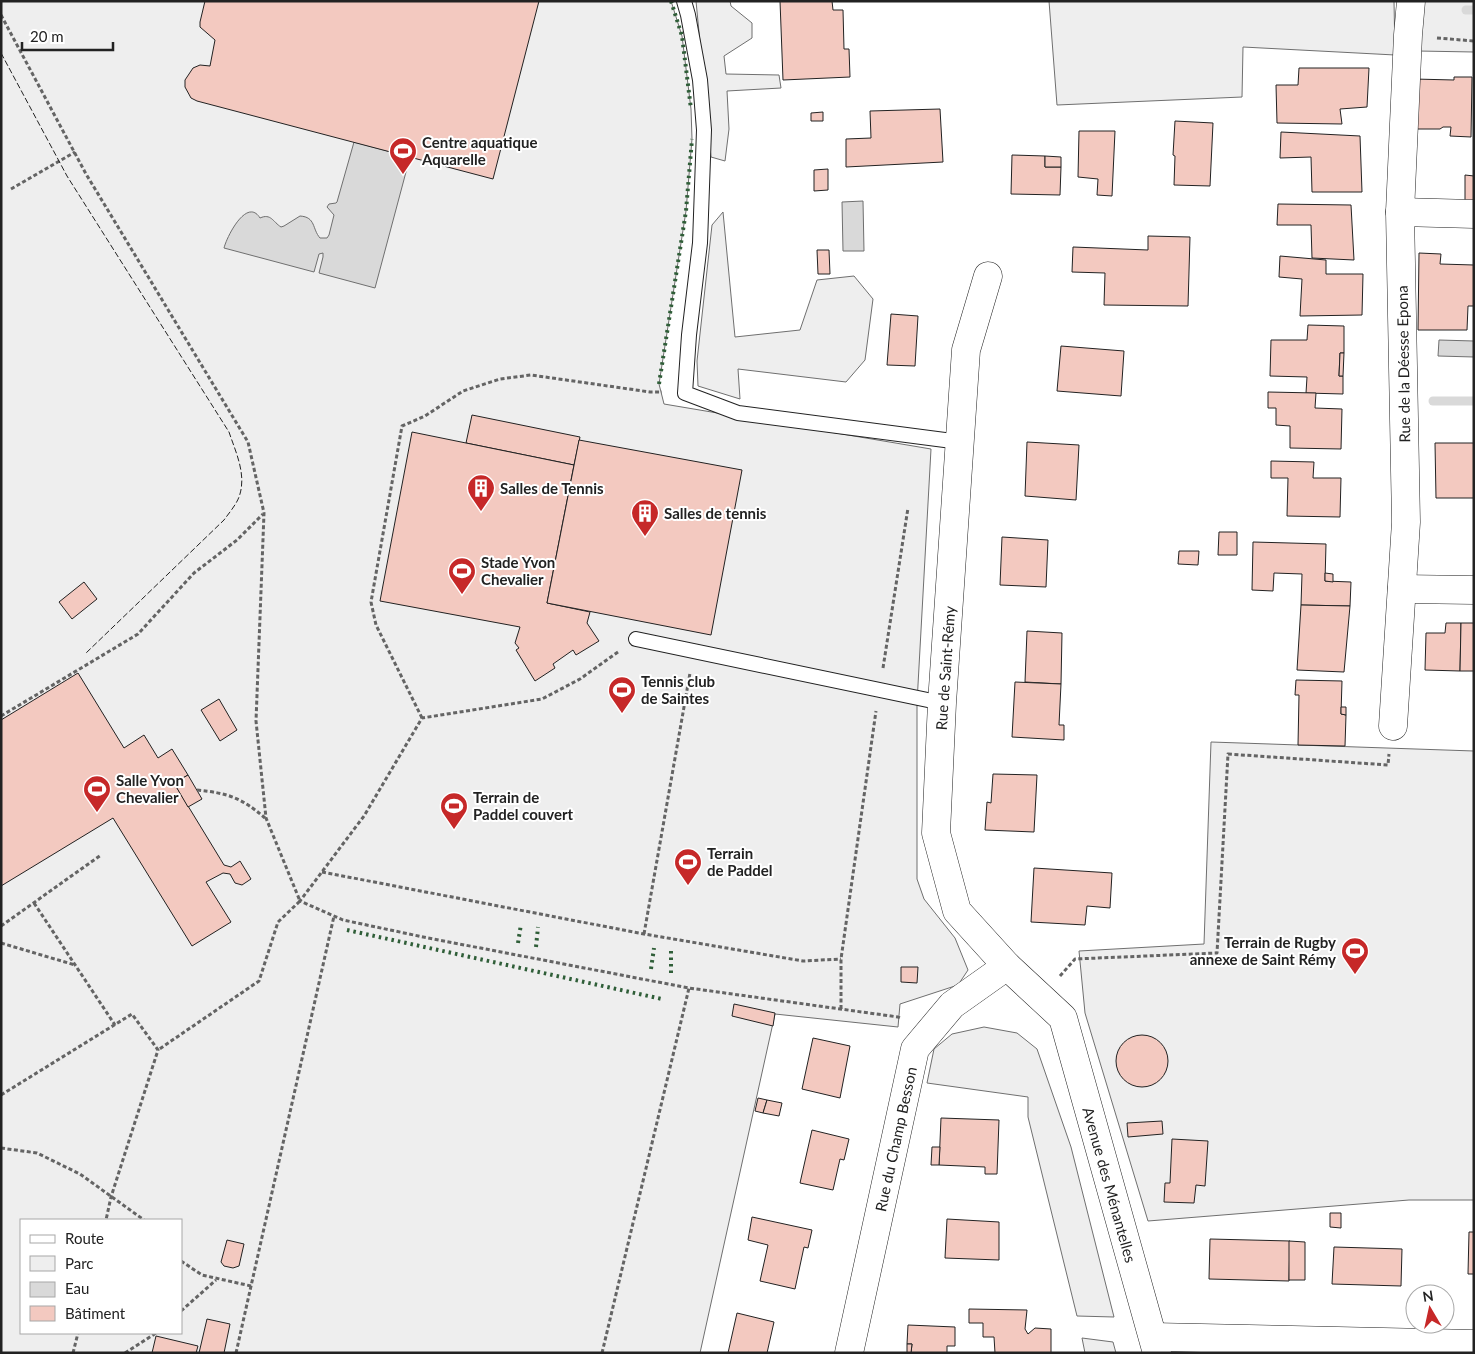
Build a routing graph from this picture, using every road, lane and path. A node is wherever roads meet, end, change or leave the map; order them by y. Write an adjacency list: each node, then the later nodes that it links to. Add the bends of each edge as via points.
1 (684, 1): 11 (lane, via 700,80 704,130 700,243)
2 (1411, 1): 4 (street, Rue de la Déesse Epona)
3 (1, 15): 6 (path)
4 (1408, 35): 5 (path); 8 (street, Rue de la Déesse Epona)
5 (1474, 41)
6 (75, 152): 7 (path); 14 (path, via 248,442)
7 (11, 189)
8 (1400, 212): 9 (street); 15 (street, Rue de la Déesse Epona, via 1406,522)
9 (1474, 214)
10 (988, 276): 12 (street, Rue de Saint-Rémy, via 966,350)
11 (685, 393): 12 (lane, via 738,413); 22 (path, via 650,392 531,375 500,379 463,391 425,416 402,426 371,602 376,625)
12 (960, 442): 20 (street, Rue de Saint-Rémy)
13 (908, 508): 19 (path)
14 (264, 513): 21 (path, via 237,540 194,574 138,634); 25 (path, via 256,721)
15 (1402, 589): 16 (street); 23 (street, Rue de la Déesse Epona)
16 (1474, 590)
17 (636, 638): 18 (lane); 22 (path, via 580,679 542,699)
18 (694, 650): 19 (lane); 32 (path)
19 (879, 690): 20 (lane); 34 (path)
20 (942, 703): 36 (street, Rue de Saint-Rémy, via 936,834 957,911)
21 (1, 716)
22 (422, 718): 27 (path, via 364,816)
23 (1393, 726): 38 (path, via 1388,765 1228,754 1217,953 1075,959)
24 (197, 790): 25 (path, via 229,795 248,803)
25 (266, 818): 28 (path)
26 (102, 855): 29 (path)
27 (322, 872): 28 (path); 32 (path)
28 (300, 901): 30 (path); 43 (path, via 278,922 259,981)
29 (34, 903): 31 (path); 35 (path)
30 (334, 916): 37 (path, via 428,938); 52 (path)
31 (1, 926)
32 (644, 934): 34 (path, via 803,961)
33 (1, 943): 35 (path)
34 (841, 959): 39 (path)
35 (76, 965): 41 (path)
36 (1007, 966): 38 (street, Rue de Saint-Rémy); 42 (street, Rue du Champ Besson, via 952,1005)
37 (689, 988): 39 (path); 61 (path)
38 (1040, 997): 40 (street, Rue de Saint-Rémy)
39 (841, 1009): 42 (path, via 898,1017)
40 (1063, 1018): 57 (street, Avenue des Ménantelles)
41 (115, 1024): 43 (path, via 132,1014); 45 (path)
42 (930, 1031): 62 (street, Rue du Champ Besson, via 914,1050)
43 (158, 1050): 47 (path)
44 (1, 1088): 45 (path)
45 (3, 1095)
46 (1, 1148): 47 (path, via 37,1152 80,1174)
47 (111, 1197): 48 (path); 49 (path)
48 (106, 1219)
49 (143, 1219)
50 (182, 1262): 51 (path, via 202,1275)
51 (217, 1279): 52 (path); 53 (path)
52 (251, 1286): 60 (path)
53 (182, 1310)
54 (78, 1334): 58 (path)
55 (154, 1334): 59 (path)
56 (1474, 1344): 57 (street)
57 (1155, 1345)
58 (73, 1353)
59 (125, 1353)
60 (236, 1353)
61 (602, 1353)
62 (850, 1353)

